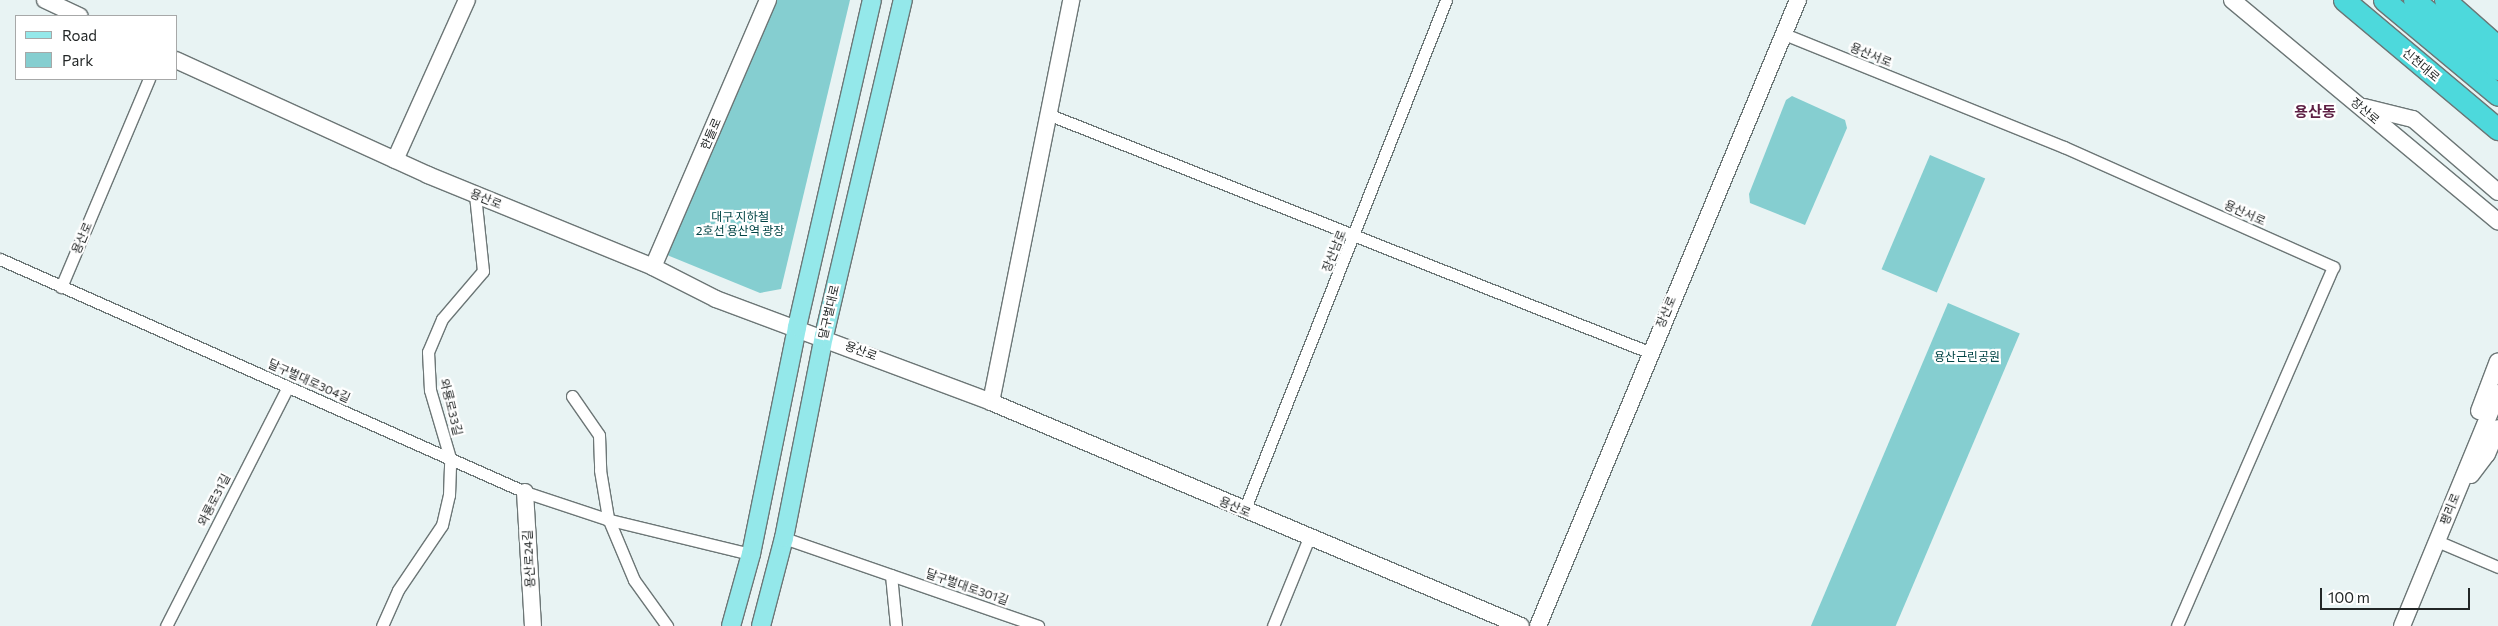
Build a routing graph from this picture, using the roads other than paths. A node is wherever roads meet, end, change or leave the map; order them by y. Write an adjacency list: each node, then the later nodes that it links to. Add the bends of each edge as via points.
1 (44, 0): 14 (main road)
2 (467, 0): 24 (main road)
3 (768, 0): 30 (main road, 한들로)
4 (872, 0): 32 (main road)
5 (903, 0): 33 (main road, 달구벌대로)
6 (1071, 0): 22 (main road)
7 (1446, 0): 28 (street, 장산남로)
8 (1798, 0): 15 (main road, 장산로)
9 (2232, 0): 21 (main road, 장산로)
10 (2344, 0): 23 (highway, 신천대로)
11 (2384, 0): 20 (highway)
12 (2414, 0): 18 (highway)
13 (2444, 0): 16 (highway)
14 (78, 15)
15 (1784, 34): 34 (main road, 장산로); 63 (street, 용산서로, via 2064,147 2333,267)
16 (2498, 47)
17 (178, 61): 24 (main road, 용산로)
18 (2498, 69)
19 (149, 80): 31 (street, 용산로)
20 (2498, 95)
21 (2359, 106): 25 (main road, via 2412,119); 27 (main road, 장산로)
22 (1050, 114): 28 (street); 39 (main road)
23 (2498, 129)
24 (395, 160): 26 (main road, 용산로)
25 (2498, 192)
26 (475, 195): 30 (main road, 용산로); 41 (street, 와룡로33길, via 483,271 442,320 428,352 430,390)
27 (2498, 222)
28 (1355, 236): 34 (street); 44 (street, 장산남로)
29 (0, 260): 31 (street, 달구벌대로304길)
30 (653, 267): 32 (main road, 용산로, via 716,299)
31 (61, 287): 36 (street, 달구벌대로304길)
32 (798, 327): 33 (main road, 용산로); 49 (main road)
33 (824, 336): 39 (main road, 용산로); 46 (main road, 달구벌대로)
34 (1649, 352): 62 (main road, 장산로)
35 (2498, 361): 43 (main road, via 2465,446)
36 (288, 387): 41 (street, 달구벌대로304길); 52 (street, 와룡로31길)
37 (2498, 393): 43 (main road, 평리로)
38 (572, 396): 45 (street, via 599,435 600,470)
39 (992, 402): 44 (main road, 용산로)
40 (2498, 428): 43 (main road, via 2487,454)
41 (450, 458): 42 (street, 달구벌대로304길); 53 (street, 와룡로33길, via 449,495 442,525 398,590)
42 (526, 492): 45 (street, 달구벌대로304길); 54 (main road, 용산로24길)
43 (2456, 495): 48 (main road, 평리로)
44 (1244, 512): 47 (main road, 용산로)
45 (609, 520): 49 (street); 55 (street, via 634,580)
46 (784, 538): 51 (street, 달구벌대로301길); 57 (main road, 달구벌대로)
47 (1309, 538): 60 (street); 61 (main road, 용산로)
48 (2437, 541): 50 (street); 64 (main road, 평리로)
49 (751, 554): 56 (main road)
50 (2498, 567)
51 (891, 575): 58 (street); 59 (street, 달구벌대로301길)
52 (166, 626)
53 (382, 626)
54 (533, 626)
55 (668, 626)
56 (731, 626)
57 (761, 626)
58 (896, 626)
59 (1035, 626)
60 (1273, 626)
61 (1521, 626)
62 (1538, 626)
63 (2177, 626)
64 (2402, 626)

